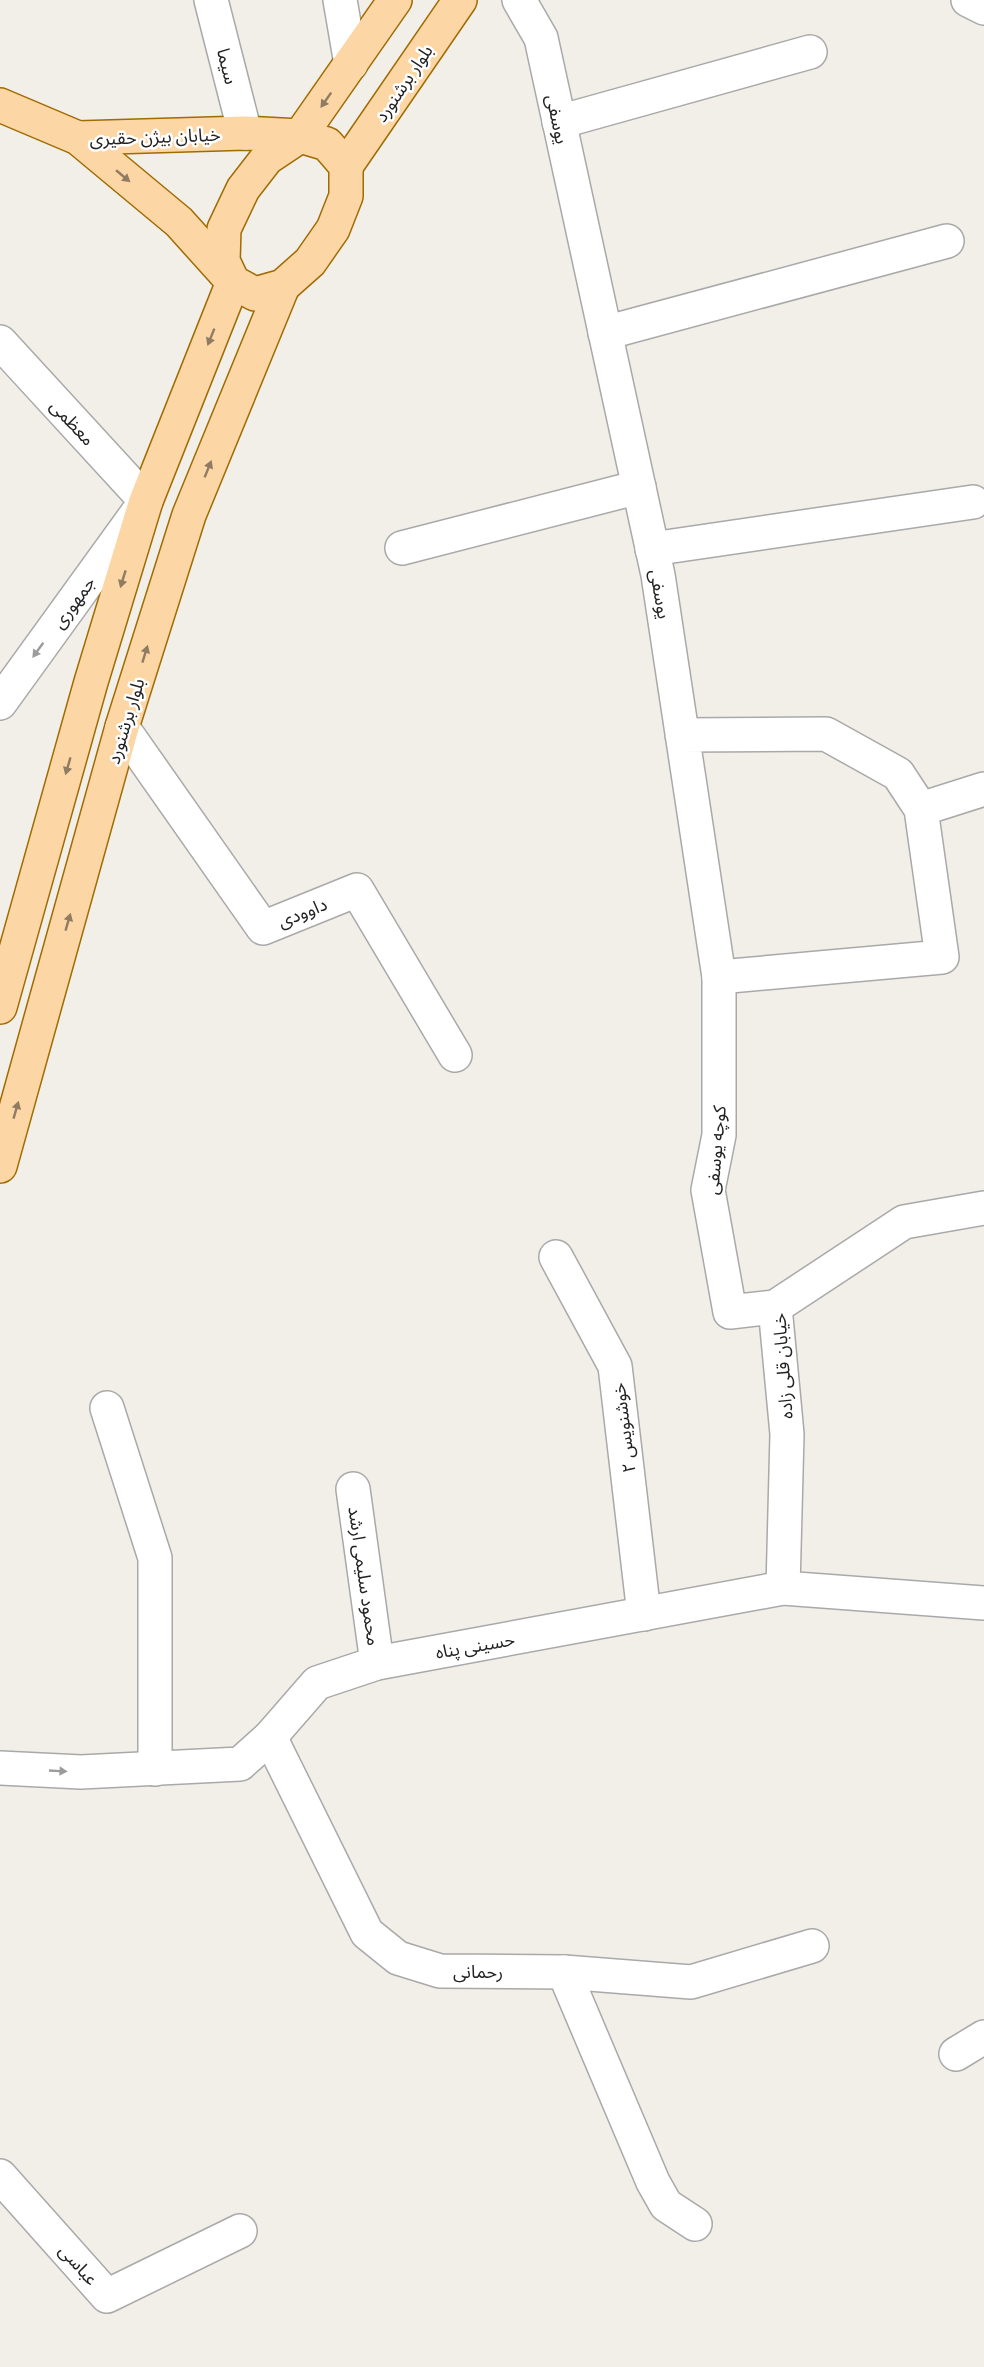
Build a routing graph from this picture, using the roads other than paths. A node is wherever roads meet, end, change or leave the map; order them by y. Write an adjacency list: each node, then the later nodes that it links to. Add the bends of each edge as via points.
1 (211, 0): 12 (street, سیما)
2 (340, 0): 9 (street)
3 (395, 0): 9 (main road)
4 (460, 0): 15 (main road, بلوار برشنورد)
5 (519, 0): 11 (street, یوسفی, via 541,38)
6 (968, 0): 7 (street)
7 (984, 8)
8 (810, 52): 11 (street)
9 (351, 64): 13 (main road, one-way to 13)
10 (0, 105): 14 (main road)
11 (559, 122): 19 (street, یوسفی)
12 (245, 133): 13 (main road, خیابان بیژن حقیری); 14 (main road, خیابان بیژن حقیری)
13 (300, 136): 15 (main road, via 327,144); 17 (main road, via 267,158 238,199 224,229 223,261)
14 (78, 138): 17 (main road, خیابان بیژن حقیری, one-way to 17, via 178,222)
15 (346, 166): 18 (main road, via 346,196 333,229 310,262)
16 (947, 241): 19 (street)
17 (233, 282): 18 (main road, via 255,294); 22 (main road, one-way to 22)
18 (283, 286): 27 (main road, بلوار برشنورد, one-way to 18, via 189,515)
19 (605, 333): 21 (street, یوسفی)
20 (0, 342): 22 (street, معظمی)
21 (639, 487): 24 (street); 25 (street, یوسفی)
22 (146, 501): 26 (street, جمهوری, one-way to 26); 32 (main road, one-way to 32)
23 (973, 502): 25 (street)
24 (402, 548)
25 (652, 549): 28 (street, یوسفی)
26 (0, 703)
27 (123, 727): 33 (street, داوودی, via 262,928 357,890); 34 (main road, بلوار برشنورد, one-way to 27)
28 (682, 735): 30 (street, via 826,735 898,774); 31 (street, یوسفی)
29 (984, 789): 30 (street)
30 (921, 808): 31 (street, via 942,957)
31 (719, 977): 37 (street, کوچه یوسفی, via 719,1136 708,1190 730,1312)
32 (0, 1007)
33 (455, 1055)
34 (0, 1166)
35 (984, 1208): 37 (street, خیابان قلی زاده, via 904,1222)
36 (556, 1257): 42 (street, خوشنویس ۲, via 615,1366)
37 (775, 1307): 40 (street, خیابان قلی زاده, via 786,1434)
38 (107, 1408): 46 (street, via 156,1558)
39 (353, 1489): 43 (street, محمود سلیمی ارشد)
40 (783, 1588): 41 (street, حسینی پناه); 42 (street, حسینی پناه)
41 (984, 1603)
42 (644, 1614): 43 (street, حسینی پناه)
43 (377, 1663): 44 (street, حسینی پناه, via 317,1683)
44 (270, 1737): 46 (street, حسینی پناه, via 240,1764); 48 (street, رحمانی, via 367,1933 398,1958 440,1971)
45 (0, 1768): 46 (street, حسینی پناه, one-way to 46, via 81,1772)
46 (155, 1769)
47 (812, 1946): 48 (street, رحمانی, via 691,1982)
48 (564, 1972): 52 (street, via 653,2182 666,2205)
49 (984, 2037): 50 (street)
50 (956, 2054)
51 (0, 2176): 53 (street, عباسی, via 107,2296)
52 (695, 2224)
53 (240, 2231)

